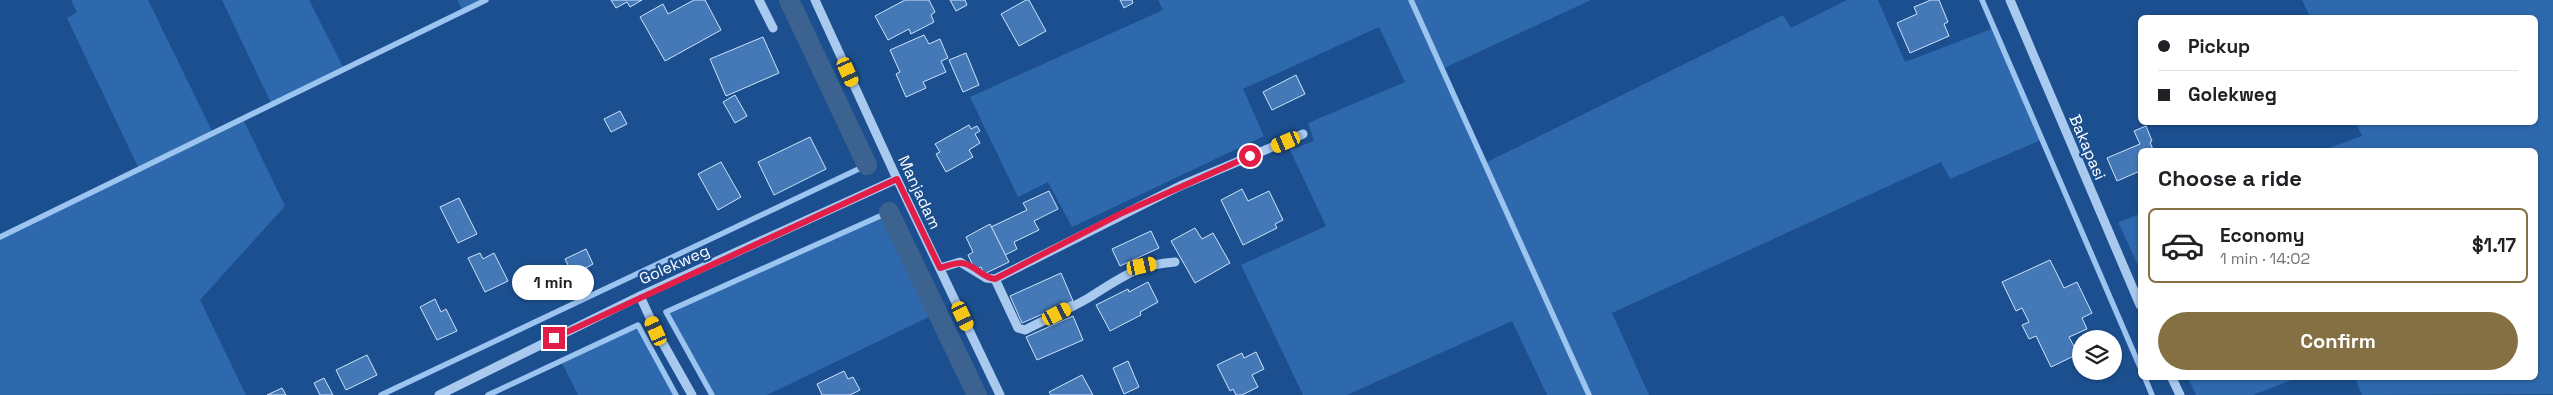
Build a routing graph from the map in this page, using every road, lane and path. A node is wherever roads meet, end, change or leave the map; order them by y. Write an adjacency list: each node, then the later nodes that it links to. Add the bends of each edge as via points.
1 (760, 0): 4 (street)
2 (815, 0): 6 (street, Manjadam)
3 (2010, 0): 11 (street, Bakapasi)
4 (772, 28)
5 (1303, 134): 9 (street, via 1171,190)
6 (897, 179): 8 (street, Manjadam); 10 (street, Golekweg)
7 (1175, 262): 9 (street, via 1142,266 1025,330 1018,328 1013,321)
8 (940, 268): 9 (street, via 960,262 986,278); 15 (street, Manjadam)
9 (995, 279)
10 (640, 296): 13 (street, Golekweg); 14 (street)
11 (2138, 300)
12 (2173, 380): 16 (street)
13 (439, 395)
14 (692, 395)
15 (1000, 395)
16 (2180, 395)

